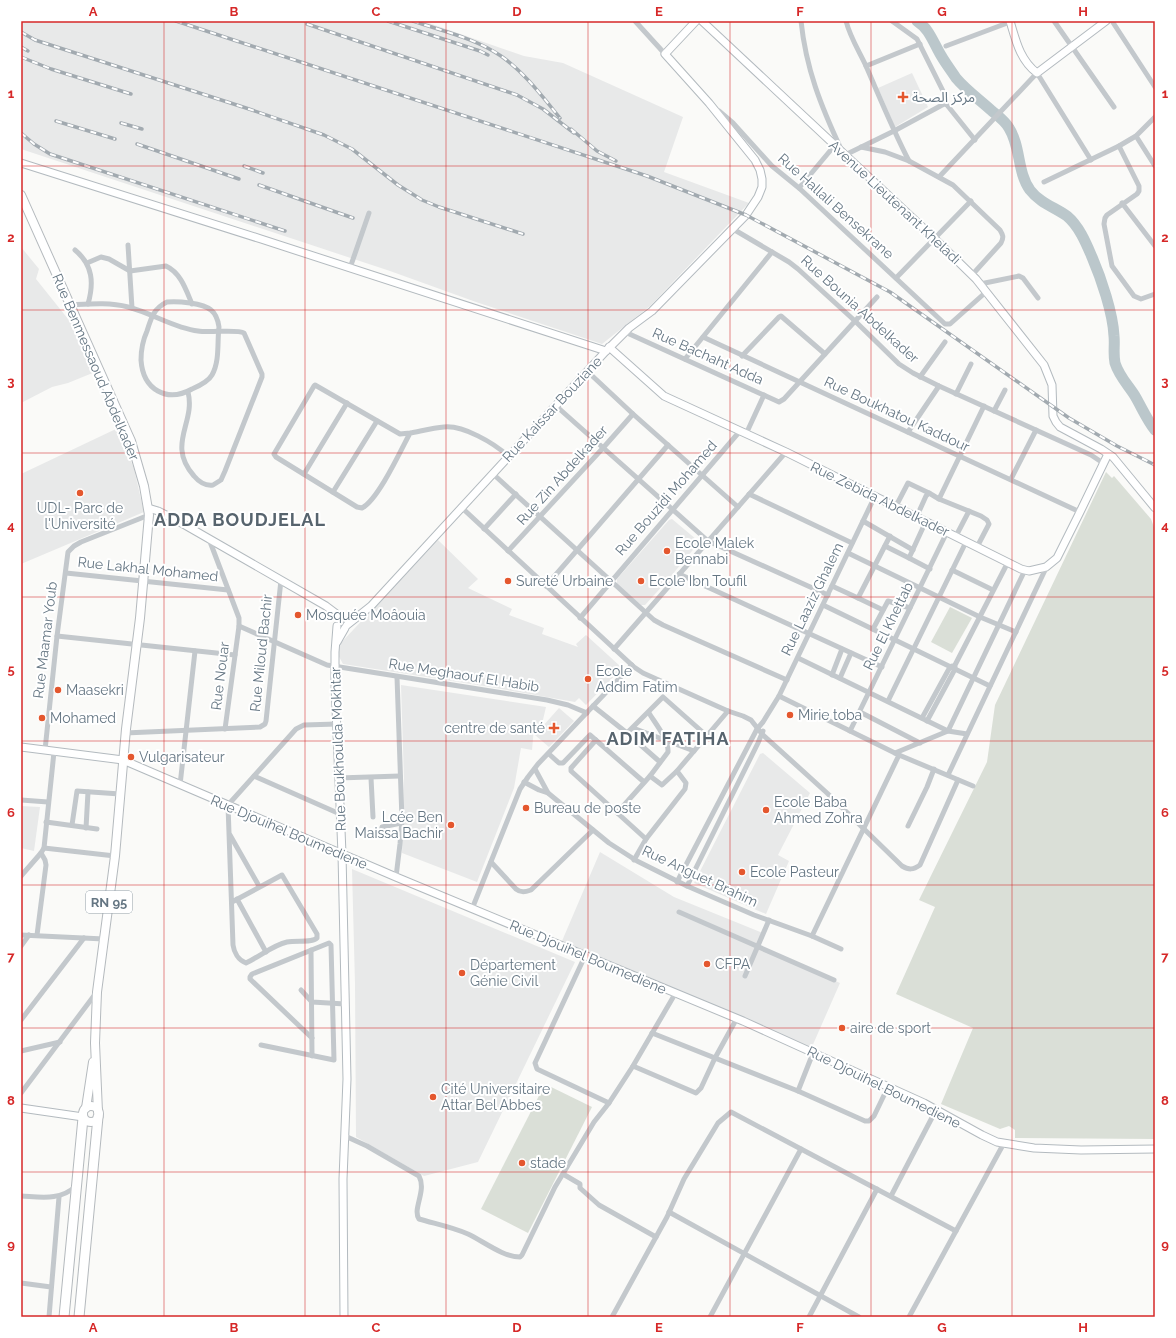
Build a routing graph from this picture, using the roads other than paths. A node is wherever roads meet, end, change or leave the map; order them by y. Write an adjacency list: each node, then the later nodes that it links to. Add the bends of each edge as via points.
1 (635, 21): 14 (street)
2 (696, 21): 14 (street)
3 (702, 21): 25 (street, Avenue Lieutenant Kheladi)
4 (801, 21): 28 (street, via 807,63 814,86)
5 (846, 21): 15 (street)
6 (1010, 21): 12 (street); 16 (street, via 1021,55)
7 (1054, 21): 13 (street)
8 (1106, 21): 13 (street)
9 (1112, 21): 17 (street)
10 (894, 22): 11 (street)
11 (920, 44): 15 (street); 18 (street)
12 (946, 46)
13 (1071, 48): 16 (street); 20 (street)
14 (665, 54): 19 (street, Rue Kaissar Bouziane)
15 (866, 66): 22 (street)
16 (1037, 73): 24 (street); 29 (street)
17 (1155, 86)
18 (943, 91)
19 (709, 103): 35 (street, Rue Hallali Bensekrane, via 733,123 772,166); 40 (street, Rue Kaissar Bouziane, via 748,150 760,170 762,179 758,197)
20 (1114, 107)
21 (1155, 117): 23 (street)
22 (894, 131): 24 (street, via 946,104); 27 (street); 30 (street)
23 (1136, 136): 26 (street); 32 (street)
24 (974, 140): 33 (street)
25 (835, 145): 28 (street, Avenue Lieutenant Kheladi); 35 (street)
26 (1119, 146): 29 (street); 38 (street, via 1139,186 1137,194)
27 (861, 147): 28 (street); 30 (street)
28 (843, 153): 41 (street, Avenue Lieutenant Kheladi)
29 (1091, 160): 34 (street)
30 (909, 161): 33 (street)
31 (21, 163): 47 (street)
32 (1155, 166)
33 (940, 177): 37 (street)
34 (1044, 182)
35 (799, 188): 50 (street, Rue Hallali Bensekrane)
36 (21, 195): 58 (main road, Rue Benmessaoud Abdelkader)
37 (971, 201): 41 (street); 49 (street, via 1000,230 1004,239)
38 (1122, 203): 43 (street); 53 (street, via 1105,218 1111,262 1134,296 1141,299)
39 (369, 213): 47 (street)
40 (733, 229): 45 (street, Rue Bounia Abdelkader); 63 (street, Rue Kaissar Bouziane, via 652,311)
41 (934, 238): 49 (street, Avenue Lieutenant Kheladi); 50 (street)
42 (128, 245): 48 (street)
43 (1155, 246)
44 (75, 250): 46 (street)
45 (772, 252): 61 (street, Rue Bounia Abdelkader, via 798,269); 64 (street)
46 (87, 263): 48 (street, via 102,257); 56 (street, via 91,284)
47 (350, 268): 66 (street)
48 (130, 271): 57 (street, via 160,266 172,269 182,281); 59 (street)
49 (972, 275): 51 (street, Avenue Lieutenant Kheladi)
50 (896, 278): 52 (street, Rue Hallali Bensekrane, via 948,325)
51 (980, 284): 52 (street, Avenue Lieutenant Kheladi); 55 (street, via 1019,276 1024,278)
52 (986, 292): 92 (street, Avenue Lieutenant Kheladi, via 1044,365 1052,385 1052,407 1056,422 1060,427)
53 (1155, 294)
54 (877, 297): 61 (street)
55 (1038, 298)
56 (88, 304): 58 (street); 59 (street, via 116,304)
57 (192, 304): 60 (street, via 167,302 157,308); 62 (street, via 205,306 215,314)
58 (70, 305): 112 (main road, Rue Benmessaoud Abdelkader, via 130,441 144,486)
59 (132, 308): 60 (street)
60 (152, 315): 62 (street, via 198,331); 76 (street, via 141,351 147,380 154,390 161,394)
61 (855, 321): 67 (street); 72 (street, Rue Bounia Abdelkader, via 900,364)
62 (218, 332): 76 (street, via 216,364 212,374 201,385); 76 (street, via 243,332 262,376 221,480 213,486 204,484 193,475 182,451 182,436 190,403)
63 (625, 332): 66 (street, Rue Kaissar Bouziane); 69 (street, Rue Bachaht Adda)
64 (703, 337): 68 (street, Rue Boukhatou Kaddour); 69 (street)
65 (945, 342): 72 (street)
66 (607, 349): 71 (street, Rue Kaissar Bouziane); 88 (street, Rue Zebida Abdelkader, via 664,396)
67 (825, 354): 68 (street, via 782,316 778,317); 73 (street)
68 (742, 356): 73 (street, Rue Boukhatou Kaddour)
69 (685, 358): 78 (street, Rue Bachaht Adda)
70 (971, 364): 77 (street)
71 (587, 371): 80 (street, Rue Kaissar Bouziane); 83 (street)
72 (920, 376): 74 (street, Rue Bounia Abdelkader)
73 (800, 382): 78 (street, Rue Bachaht Adda, via 781,402); 86 (street, Rue Boukhatou Kaddour)
74 (939, 386): 77 (street, Rue Bounia Abdelkader); 86 (street)
75 (1005, 390): 82 (street)
76 (188, 392)
77 (956, 394): 81 (street, Rue Bounia Abdelkader)
78 (764, 395): 88 (street, Rue Bouzidi Mohamed)
79 (347, 403): 84 (street); 97 (street); 97 (street, via 315,385 306,399 274,453 276,457)
80 (555, 405): 90 (street); 93 (street, Rue Kaissar Bouziane)
81 (984, 406): 82 (street, Rue Bounia Abdelkader); 94 (street)
82 (994, 411): 85 (street, Rue Bounia Abdelkader)
83 (633, 414): 89 (street); 90 (street, Rue Zin Abdelkader)
84 (377, 420): 87 (street, via 400,434); 101 (street)
85 (1036, 430): 95 (street, Rue Bounia Abdelkader); 99 (street)
86 (908, 432): 94 (street, Rue Boukhatou Kaddour)
87 (410, 433): 93 (street, via 455,427 502,450); 101 (street, via 381,486 364,506 357,507)
88 (743, 433): 91 (street, Rue Zebida Abdelkader); 98 (street, Rue Bouzidi Mohamed)
89 (668, 445): 98 (street); 100 (street)
90 (603, 448): 100 (street); 115 (street, Rue Zin Abdelkader)
91 (786, 452): 104 (street); 105 (street, Rue Zebida Abdelkader)
92 (1108, 454): 95 (street); 110 (street, Avenue Lieutenant Kheladi)
93 (508, 456): 96 (street, Rue Kaissar Bouziane)
94 (959, 456): 99 (street, Rue Boukhatou Kaddour); 106 (street)
95 (1103, 463): 114 (street)
96 (492, 473): 103 (street); 108 (street, Rue Kaissar Bouziane)
97 (304, 474): 101 (street)
98 (702, 475): 109 (street); 111 (street, Rue Bouzidi Mohamed)
99 (1011, 479): 114 (street, Rue Boukhatou Kaddour)
100 (639, 480): 111 (street); 131 (street)
101 (333, 492)
102 (929, 493): 106 (street); 107 (street, via 908,483); 116 (street)
103 (516, 494): 115 (street); 119 (street)
104 (749, 494): 109 (street); 126 (street)
105 (875, 496): 107 (street, Rue Zebida Abdelkader); 117 (street, Rue Laaziz Ghalem)
106 (939, 499): 113 (street)
107 (896, 506): 116 (street, Rue Zebida Abdelkader)
108 (461, 507): 119 (street); 160 (street, Rue Kaissar Bouziane, via 365,611)
109 (738, 507): 124 (street)
110 (1155, 508)
111 (673, 510): 124 (street); 144 (street, Rue Bouzidi Mohamed)
112 (148, 511): 123 (street, via 158,511); 140 (street, Rue Maamar Youb, via 74,546 68,552); 143 (main road, Rue Benmessaoud Abdelkader)
113 (969, 511): 122 (street); 128 (street, via 981,516 989,524)
114 (1080, 512): 136 (street, via 1060,553)
115 (540, 516): 130 (street, Rue Zin Abdelkader); 131 (street)
116 (917, 516): 118 (street, Rue Zebida Abdelkader)
117 (863, 521): 121 (street); 126 (street, Rue Laaziz Ghalem)
118 (926, 521): 120 (street, Rue Zebida Abdelkader); 129 (street)
119 (484, 529): 130 (street)
120 (947, 532): 122 (street, Rue Zebida Abdelkader); 137 (street, Rue El Khettab)
121 (890, 536): 127 (street); 129 (street)
122 (956, 536): 125 (street, Rue Zebida Abdelkader)
123 (208, 538): 142 (street); 148 (street, Rue Nouar)
124 (708, 541): 141 (street); 150 (street)
125 (966, 542): 128 (street, Rue Zebida Abdelkader); 138 (street)
126 (852, 543): 132 (street, Rue Laaziz Ghalem)
127 (885, 546): 133 (street); 135 (street)
128 (977, 547): 134 (street, Rue Zebida Abdelkader)
129 (913, 550): 133 (street)
130 (508, 551): 145 (street)
131 (577, 551): 144 (street); 145 (street)
132 (848, 553): 135 (street); 146 (street, Rue Laaziz Ghalem)
133 (909, 558): 137 (street)
134 (1008, 562): 139 (street, Rue Zebida Abdelkader); 149 (street)
135 (874, 566): 147 (street); 152 (street)
136 (1048, 566): 139 (street); 165 (street)
137 (930, 569): 147 (street, Rue El Khettab)
138 (952, 570): 149 (street); 151 (street)
139 (1025, 570): 162 (street)
140 (66, 573): 143 (street, Rue Lakhal Mohamed); 167 (street, Rue Maamar Youb)
141 (679, 574): 157 (street); 166 (street)
142 (281, 580): 153 (street); 169 (street, Rue Miloud Bachir)
143 (143, 581): 148 (street, Rue Lakhal Mohamed); 170 (main road, Rue Benmessaoud Abdelkader)
144 (611, 581): 157 (street); 159 (street, Rue Bouzidi Mohamed)
145 (546, 586): 159 (street)
146 (832, 586): 150 (street, Rue Laaziz Ghalem); 152 (street)
147 (920, 588): 151 (street); 155 (street, Rue El Khettab)
148 (228, 590): 163 (street, Rue Nouar, via 240,619)
149 (993, 590): 158 (street)
150 (828, 595): 154 (street, Rue Laaziz Ghalem)
151 (939, 597): 158 (street); 172 (street)
152 (858, 598): 156 (street)
153 (319, 602): 160 (street); 161 (street)
154 (823, 605): 164 (street); 166 (street, Rue Laaziz Ghalem)
155 (910, 608): 156 (street, via 889,600); 168 (street, Rue El Khettab)
156 (883, 610): 164 (street)
157 (646, 613): 174 (street); 187 (street, via 663,625)
158 (980, 617): 162 (street); 182 (street)
159 (580, 618): 174 (street)
160 (344, 622): 161 (street, via 341,629); 171 (street)
161 (337, 625): 171 (street, Rue Boukhoulda Mokhtar)
162 (999, 625): 165 (street); 186 (street)
163 (239, 626): 169 (street, Rue Meghaouf El Habib); 177 (street, Rue Nouar)
164 (873, 629): 168 (street)
165 (1016, 632): 188 (street)
166 (810, 634): 173 (street); 178 (street, Rue Laaziz Ghalem)
167 (56, 636): 170 (street); 215 (street, Rue Maamar Youb)
168 (895, 640): 172 (street); 181 (street, Rue El Khettab)
169 (274, 642): 180 (street, Rue Meghaouf El Habib); 201 (street, Rue Miloud Bachir, via 265,724 260,727)
170 (136, 644): 175 (street); 207 (main road, Rue Benmessaoud Abdelkader)
171 (336, 644): 180 (street, Rue Boukhoulda Mokhtar)
172 (913, 648): 182 (street); 191 (street)
173 (842, 649): 176 (street); 183 (street)
174 (614, 650): 179 (street)
175 (194, 651): 177 (street); 203 (street)
176 (851, 653): 181 (street); 185 (street)
177 (235, 655): 201 (street, Rue Nouar)
178 (798, 658): 183 (street); 187 (street, Rue Laaziz Ghalem)
179 (632, 665): 192 (street); 193 (street, via 643,673)
180 (335, 667): 184 (street, Rue Meghaouf El Habib); 199 (street, Rue Boukhoulda Mokhtar)
181 (882, 667): 189 (street, Rue El Khettab)
182 (953, 667): 186 (street); 197 (street)
183 (832, 675): 185 (street)
184 (397, 677): 196 (street, Rue Meghaouf El Habib, via 547,700); 227 (street)
185 (840, 678): 189 (street)
186 (973, 679): 188 (street); 205 (street)
187 (787, 680): 190 (street, Rue Laaziz Ghalem)
188 (990, 686): 209 (street)
189 (869, 692): 191 (street); 195 (street, Rue El Khettab)
190 (779, 696): 198 (street, Rue Laaziz Ghalem); 204 (street)
191 (888, 701): 197 (street)
192 (593, 706): 196 (street); 206 (street)
193 (728, 711): 202 (street, via 751,720); 210 (street)
194 (649, 712): 200 (street); 210 (street, via 665,698); 212 (street)
195 (860, 712): 204 (street, Rue El Khettab); 213 (street)
196 (587, 713): 218 (street)
197 (925, 720): 205 (street)
198 (763, 722): 202 (street, Rue Laaziz Ghalem); 208 (street)
199 (337, 724): 226 (street, via 299,726); 229 (street, Rue Boukhoulda Mokhtar)
200 (633, 728): 206 (street); 212 (street)
201 (225, 729): 203 (street)
202 (757, 729): 208 (street); 264 (street, Rue Laaziz Ghalem)
203 (186, 731): 207 (street); 234 (street)
204 (850, 731): 219 (street)
205 (948, 731): 209 (street); 213 (street)
206 (627, 733): 221 (street)
207 (125, 734): 220 (main road, Rue Benmessaoud Abdelkader)
208 (762, 734): 251 (street); 266 (street)
209 (967, 734): 225 (street)
210 (707, 736): 216 (street)
211 (596, 740): 218 (street, via 588,736 562,764); 233 (street); 242 (street, via 571,770)
212 (666, 741): 216 (street); 221 (street, via 668,752)
213 (920, 743): 219 (street)
214 (21, 747): 215 (street, Rue Djouihel Boumediene)
215 (45, 750): 217 (street, Rue Djouihel Boumediene)
216 (694, 750): 224 (street)
217 (54, 752): 220 (street, Rue Djouihel Boumediene); 240 (street)
218 (549, 754): 222 (street)
219 (897, 754): 223 (street); 251 (street)
220 (123, 760): 234 (street, Rue Djouihel Boumediene); 238 (main road, RN 95)
221 (660, 762): 228 (street)
222 (535, 769): 232 (street); 237 (street)
223 (934, 769): 225 (street); 248 (street)
224 (677, 771): 228 (street, via 662,785); 255 (street, via 686,783 685,789)
225 (948, 775): 231 (street)
226 (254, 776): 241 (street); 243 (street)
227 (400, 776): 230 (street); 246 (street)
228 (650, 776): 233 (street)
229 (338, 778): 230 (street); 243 (street, Rue Boukhoulda Mokhtar)
230 (371, 778): 244 (street)
231 (958, 780): 235 (street); 251 (street, via 920,865 914,869 902,866)
232 (524, 782): 237 (street); 261 (street)
233 (644, 782): 242 (street)
234 (180, 785): 241 (street, Rue Djouihel Boumediene)
235 (973, 786)
236 (88, 792): 238 (street); 247 (street, via 76,792); 249 (street)
237 (548, 793): 252 (street, Rue Anguet Brahim)
238 (120, 794): 259 (main road, RN 95)
239 (21, 800): 240 (street)
240 (48, 802): 245 (street)
241 (228, 805): 253 (street); 258 (street, Rue Djouihel Boumediene)
242 (618, 813): 255 (street)
243 (340, 814): 258 (street, Rue Boukhoulda Mokhtar)
244 (373, 816)
245 (46, 822): 247 (street); 256 (street)
246 (401, 823): 254 (street, via 382,827); 263 (street)
247 (72, 825): 249 (street)
248 (908, 826)
249 (86, 828): 250 (street)
250 (97, 829)
251 (864, 829): 275 (street)
252 (593, 830): 260 (street, Rue Anguet Brahim); 261 (street, via 531,890 525,892 519,892)
253 (229, 833): 265 (street); 268 (street)
254 (380, 835)
255 (646, 839): 260 (street)
256 (44, 848): 257 (street); 259 (street)
257 (41, 853): 262 (street); 274 (street, via 46,865)
258 (342, 854): 263 (street, Rue Djouihel Boumediene); 291 (street, Rue Boukhoulda Mokhtar)
259 (115, 856): 277 (main road, RN 95)
260 (634, 860): 264 (street, Rue Anguet Brahim)
261 (491, 862): 269 (street)
262 (21, 876)
263 (396, 877): 269 (street, Rue Djouihel Boumediene)
264 (677, 882): 266 (street, Rue Anguet Brahim)
265 (259, 886): 267 (street); 282 (street, via 281,875 284,876 317,935 314,940 283,943)
266 (687, 886): 271 (street, Rue Anguet Brahim)
267 (237, 899): 268 (street); 282 (street)
268 (232, 902): 282 (street, via 233,945 237,956 246,963)
269 (472, 909): 283 (street, Rue Djouihel Boumediene)
270 (679, 912): 279 (street)
271 (769, 920): 275 (street, Rue Anguet Brahim); 279 (street)
272 (21, 935): 273 (street)
273 (29, 935): 274 (street); 278 (street)
274 (37, 936): 276 (street)
275 (812, 936): 281 (street, Rue Anguet Brahim)
276 (84, 938): 277 (street); 293 (street)
277 (104, 939): 287 (main road, RN 95)
278 (21, 946)
279 (758, 947): 284 (street); 285 (street)
280 (311, 950): 289 (street); 290 (street, via 327,943 331,945); 295 (street, via 252,974 250,978)
281 (841, 950)
282 (266, 952)
283 (585, 956): 288 (street, Rue Djouihel Boumediene); 307 (street, via 535,1063 537,1069)
284 (745, 976)
285 (834, 980)
286 (300, 990): 289 (street)
287 (97, 992): 296 (street); 297 (main road, RN 95)
288 (675, 994): 292 (street, Rue Djouihel Boumediene); 294 (street)
289 (312, 1002): 290 (street); 295 (street)
290 (333, 1002): 291 (street); 301 (street, via 334,1059)
291 (345, 1004): 312 (street, Rue Boukhoulda Mokhtar)
292 (737, 1018): 300 (street, Rue Djouihel Boumediene); 302 (street)
293 (21, 1020)
294 (652, 1033): 302 (street); 303 (street)
295 (312, 1038): 301 (street)
296 (60, 1042): 299 (street); 306 (street)
297 (95, 1043): 310 (main road, RN 95); 311 (main road, RN 95)
298 (261, 1046): 301 (street)
299 (21, 1051)
300 (813, 1053): 304 (street, Rue Djouihel Boumediene); 305 (street)
301 (312, 1056)
302 (715, 1058): 303 (street, via 701,1088 696,1093); 305 (street)
303 (633, 1066): 307 (street)
304 (888, 1087): 305 (street, via 869,1121); 309 (street, Rue Djouihel Boumediene)
305 (798, 1091)
306 (21, 1093)
307 (609, 1104): 316 (street, via 594,1122)
308 (21, 1108): 310 (street, via 60,1114)
309 (936, 1110): 313 (street, Rue Djouihel Boumediene, via 982,1135); 321 (street)
310 (84, 1113): 311 (main road, via 93,1106); 311 (main road, via 87,1122 92,1122); 317 (highway, RN 95)
311 (98, 1115): 331 (highway, RN 95)
312 (345, 1136): 316 (street, via 419,1176 422,1190 417,1213 420,1219 468,1234 517,1257 522,1255); 332 (street, Rue Boukhoulda Mokhtar)
313 (1004, 1143): 315 (street, Rue Djouihel Boumediene, via 1034,1148 1081,1150); 323 (street)
314 (801, 1149): 318 (street); 322 (street, via 731,1112 718,1123 684,1179); 325 (street)
315 (1155, 1149)
316 (563, 1174): 324 (street, via 580,1184 580,1188 599,1205)
317 (77, 1186): 320 (street); 330 (highway, RN 95)
318 (876, 1189): 321 (street); 328 (street)
319 (21, 1196): 320 (street)
320 (59, 1196): 327 (street)
321 (891, 1196): 323 (street)
322 (670, 1212): 324 (street); 325 (street)
323 (956, 1230): 337 (street)
324 (656, 1236): 333 (street)
325 (745, 1254): 328 (street); 334 (street)
326 (21, 1283): 327 (street)
327 (51, 1287): 329 (street)
328 (820, 1296): 335 (street); 336 (street)
329 (49, 1317)
330 (64, 1317)
331 (79, 1317)
332 (344, 1317)
333 (612, 1317)
334 (710, 1317)
335 (809, 1317)
336 (859, 1317)
337 (909, 1317)

